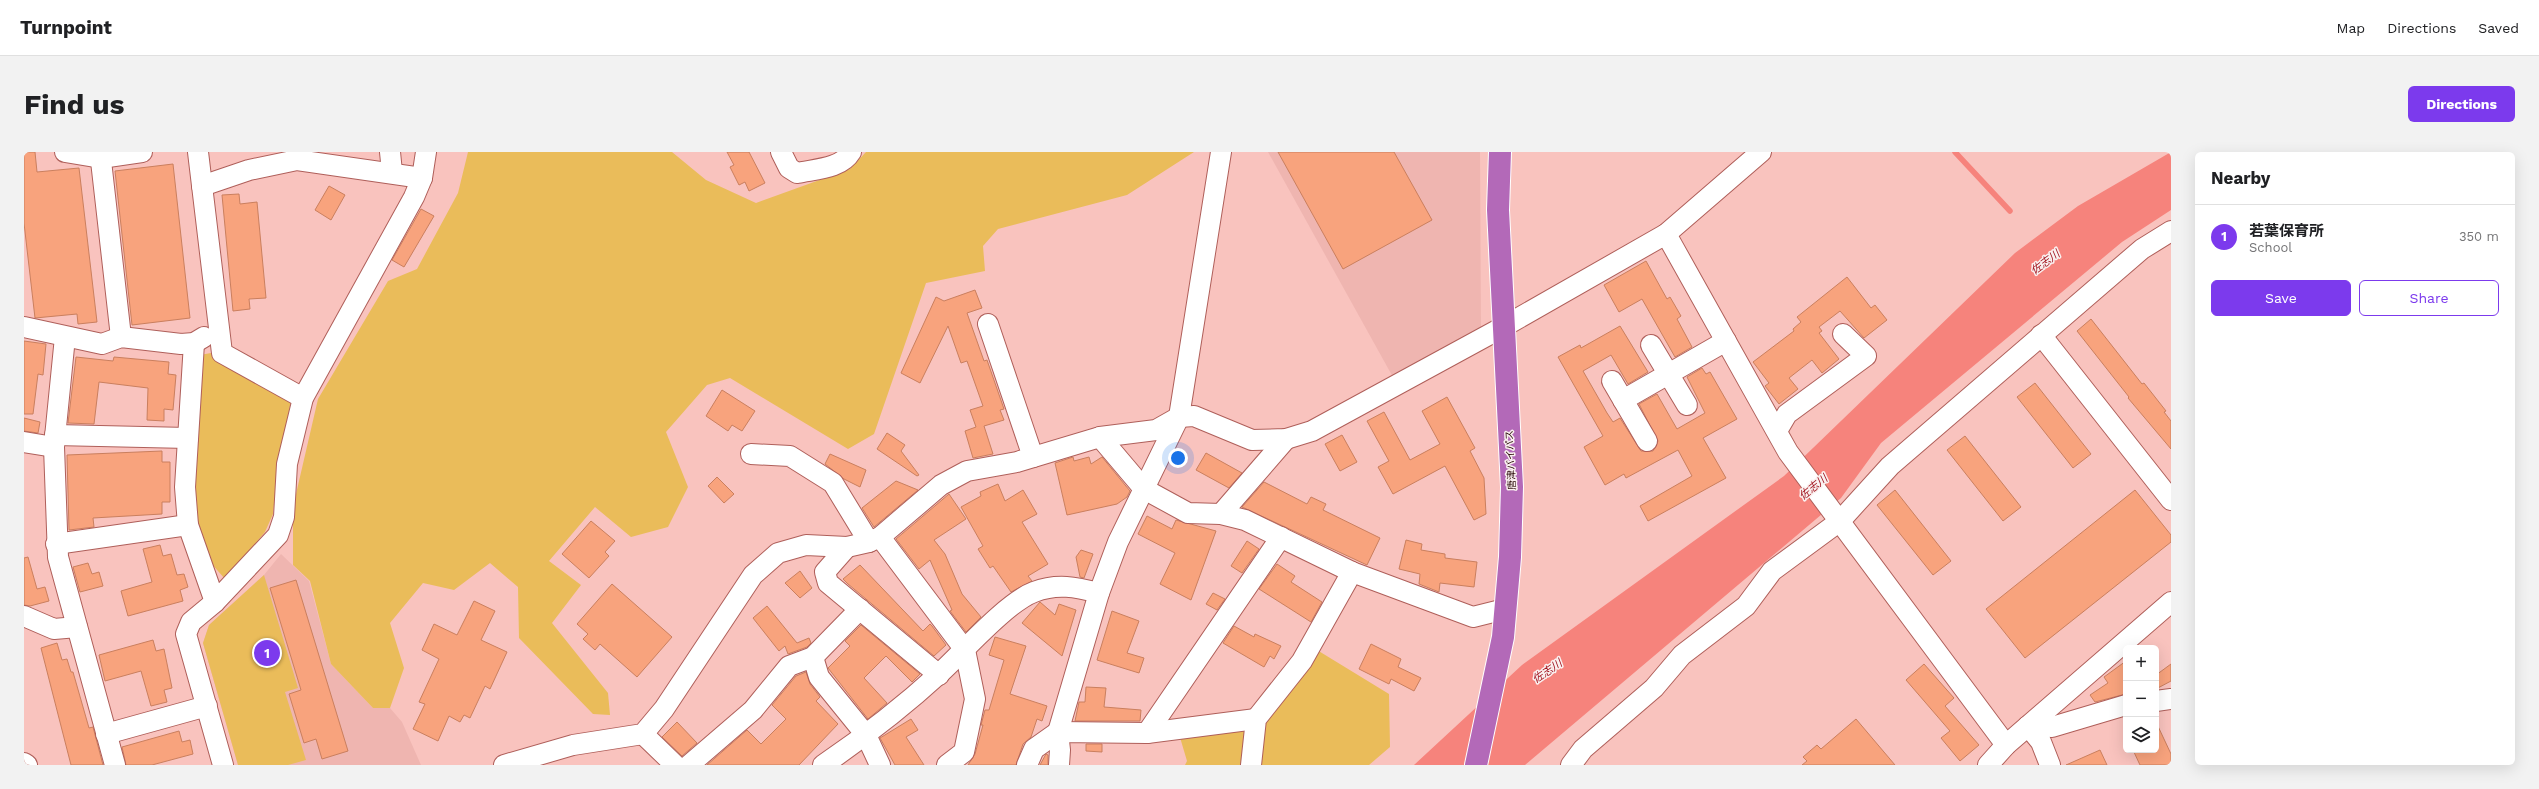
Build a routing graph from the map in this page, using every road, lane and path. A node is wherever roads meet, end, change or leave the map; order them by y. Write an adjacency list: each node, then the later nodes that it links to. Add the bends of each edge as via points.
1 (65, 152): 11 (street)
2 (142, 152): 11 (street)
3 (198, 152): 15 (street)
4 (390, 152): 13 (street)
5 (426, 152): 14 (street)
6 (781, 152): 7 (street, via 789,168 797,173 831,166 847,159)
7 (851, 152)
8 (1221, 152): 34 (street)
9 (1500, 152): 20 (highway, 唐津バイパス, via 1498,210)
10 (1761, 152): 17 (street)
11 (101, 155): 25 (street)
12 (297, 156): 13 (street); 15 (street)
13 (392, 172): 14 (street)
14 (422, 178): 31 (street)
15 (202, 186): 21 (street)
16 (2171, 232): 23 (street, via 2142,249)
17 (1666, 234): 20 (street); 26 (street)
18 (988, 324): 43 (street)
19 (24, 327): 24 (street)
20 (1503, 327): 38 (street, via 1312,431); 58 (highway, 唐津バイパス, via 1512,487)
21 (218, 328): 27 (street); 31 (street, via 222,353)
22 (1843, 334): 35 (street, via 1866,356 1787,414)
23 (2041, 335): 45 (street); 47 (street, via 1890,466)
24 (65, 337): 25 (street, via 102,344); 39 (street)
25 (121, 337): 27 (street, via 181,344)
26 (1726, 341): 29 (street); 35 (street)
27 (194, 343): 37 (street)
28 (1652, 345): 29 (street)
29 (1669, 374): 32 (street); 33 (street)
30 (1612, 381): 32 (street)
31 (302, 398): 55 (street, via 287,464 284,517 278,535)
32 (1623, 400): 40 (street)
33 (1687, 405)
34 (1179, 417): 36 (street, via 1156,430); 38 (street, via 1194,416 1252,440); 44 (street)
35 (1777, 431): 47 (street, via 1788,452)
36 (1100, 437): 43 (street); 44 (street)
37 (188, 438): 39 (street); 48 (street, via 185,487)
38 (1286, 439): 46 (street)
39 (55, 441): 41 (street); 51 (street)
40 (1647, 441)
41 (24, 442)
42 (751, 454): 50 (street, via 790,456 833,483)
43 (1033, 458): 50 (street, via 967,471 942,485)
44 (1144, 489): 46 (street, via 1188,513); 54 (street, via 1118,542)
45 (2171, 500)
46 (1221, 514): 49 (street, via 1245,520)
47 (1840, 521): 75 (street); 90 (street, via 1772,571 1746,606 1682,654 1654,688 1583,749)
48 (188, 525): 51 (street); 55 (street)
49 (1281, 537): 53 (street); 71 (street)
50 (875, 540): 52 (street); 61 (street)
51 (56, 544): 60 (street)
52 (848, 547): 57 (street, via 825,572 828,583); 73 (street, via 806,545 778,553 753,575 664,709)
53 (1352, 572): 58 (street, via 1473,617); 68 (street, via 1302,661)
54 (1099, 593): 61 (street, via 1069,585 1052,586 1033,592 1013,605); 70 (street)
55 (215, 602): 66 (street, via 191,622 186,634)
56 (2171, 602): 69 (street)
57 (860, 609): 62 (street); 63 (street)
58 (1506, 609): 89 (highway, 唐津バイパス, via 1503,637)
59 (24, 616): 60 (street, via 54,629)
60 (77, 627): 72 (street)
61 (965, 650): 63 (street); 85 (street, via 975,699 964,752)
62 (813, 657): 74 (street, via 819,677); 82 (street, via 789,666 754,710)
63 (938, 675): 74 (street)
64 (2171, 699): 65 (street)
65 (2159, 701)
66 (206, 706): 72 (street); 79 (street)
67 (2123, 706): 69 (street, via 2052,728)
68 (1256, 719): 71 (street); 88 (street)
69 (2028, 726): 75 (street); 92 (street, via 2041,742)
70 (1058, 732): 71 (street); 86 (street, via 1034,749); 87 (street)
71 (1147, 733)
72 (106, 734): 78 (street)
73 (643, 734): 80 (street, via 573,745); 81 (street)
74 (866, 735): 83 (street); 84 (street)
75 (2006, 745): 91 (street)
76 (24, 763): 77 (street)
77 (27, 765)
78 (115, 765)
79 (223, 765)
80 (504, 765)
81 (675, 765)
82 (689, 765)
83 (823, 765)
84 (880, 765)
85 (947, 765)
86 (1027, 765)
87 (1059, 765)
88 (1252, 765)
89 (1476, 765)
90 (1571, 765)
91 (1988, 765)
92 (2050, 765)

